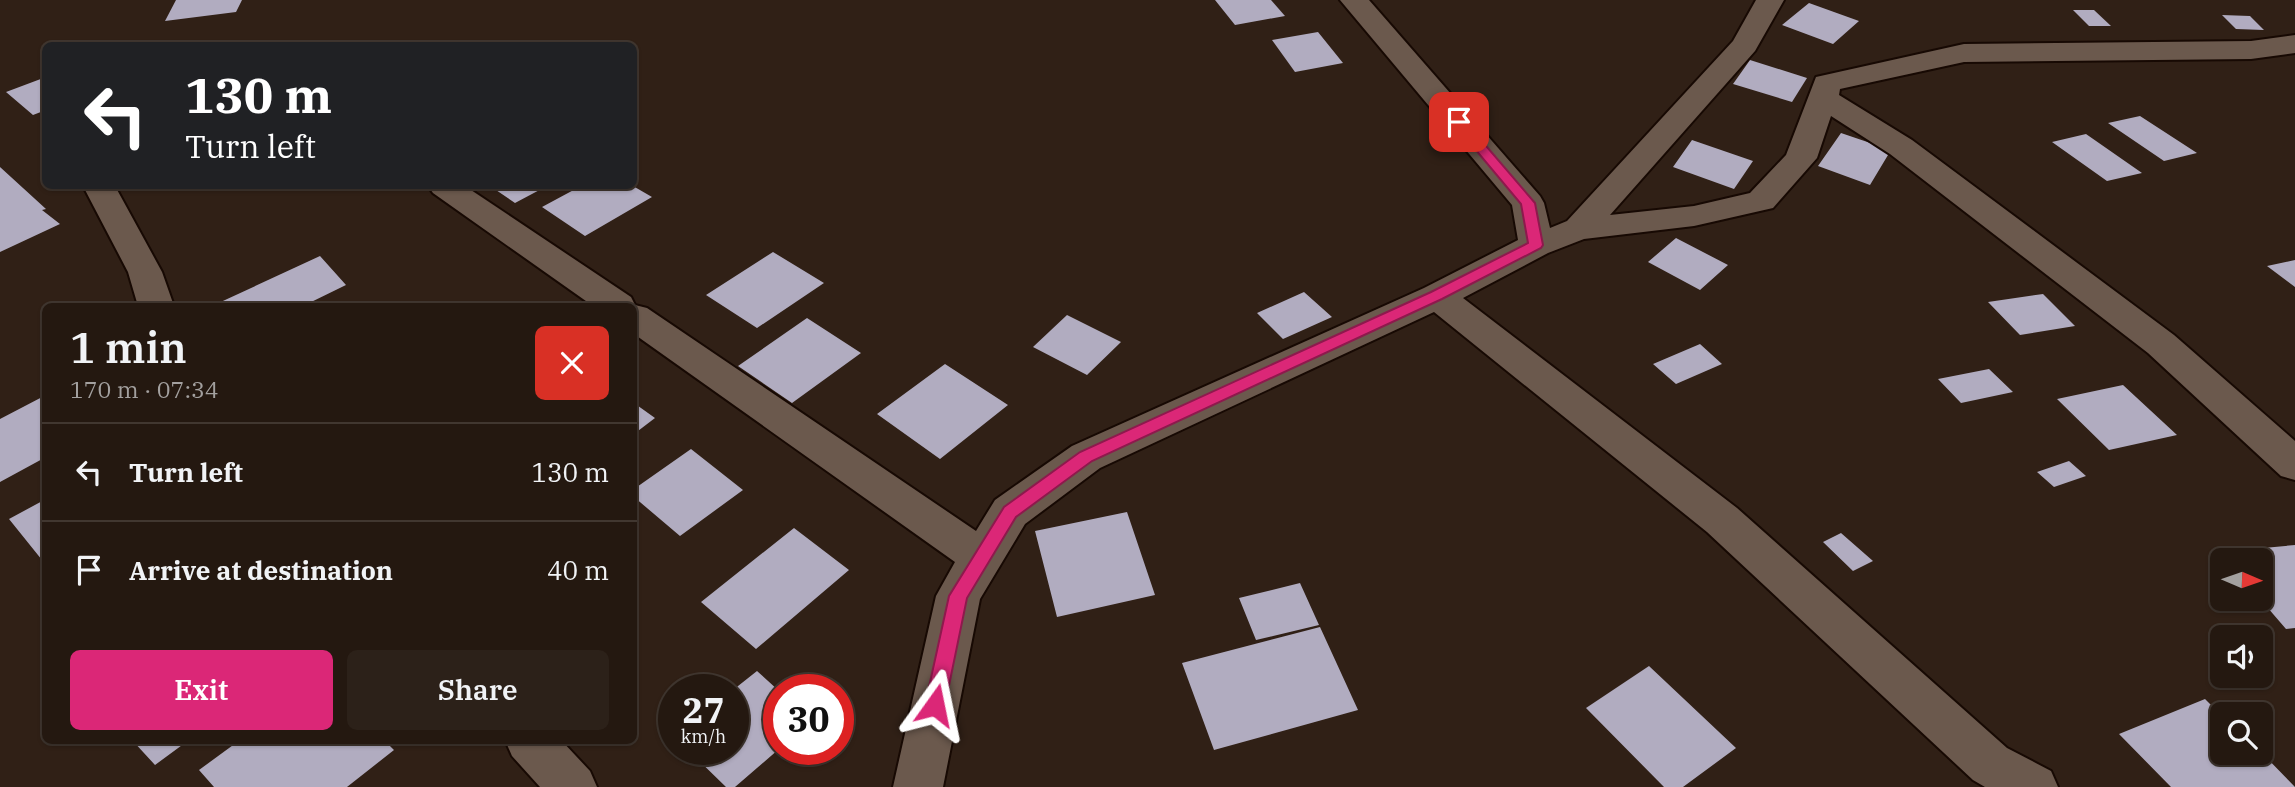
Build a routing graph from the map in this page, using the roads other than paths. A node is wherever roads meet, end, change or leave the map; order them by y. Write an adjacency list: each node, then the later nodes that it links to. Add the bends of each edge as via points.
1 (1354, 0): 8 (street, via 1528,203)
2 (1770, 0): 7 (street, via 1745,45)
3 (2295, 44): 4 (street, via 2251,50 1964,53 1826,83)
4 (1824, 98): 7 (street, via 1801,158 1761,201 1695,216); 13 (street, via 1901,147 2161,344)
5 (108, 189): 10 (street)
6 (448, 189): 11 (street)
7 (1579, 229): 8 (street)
8 (1536, 245): 9 (street)
9 (1437, 296): 14 (street, via 1086,457 1010,512); 18 (street, via 1722,520 1990,764)
10 (155, 303)
11 (614, 303)
12 (637, 319): 14 (street)
13 (2295, 465)
14 (982, 558): 17 (street, via 958,596)
15 (533, 744): 16 (street)
16 (572, 787)
17 (918, 787)
18 (2033, 787)

